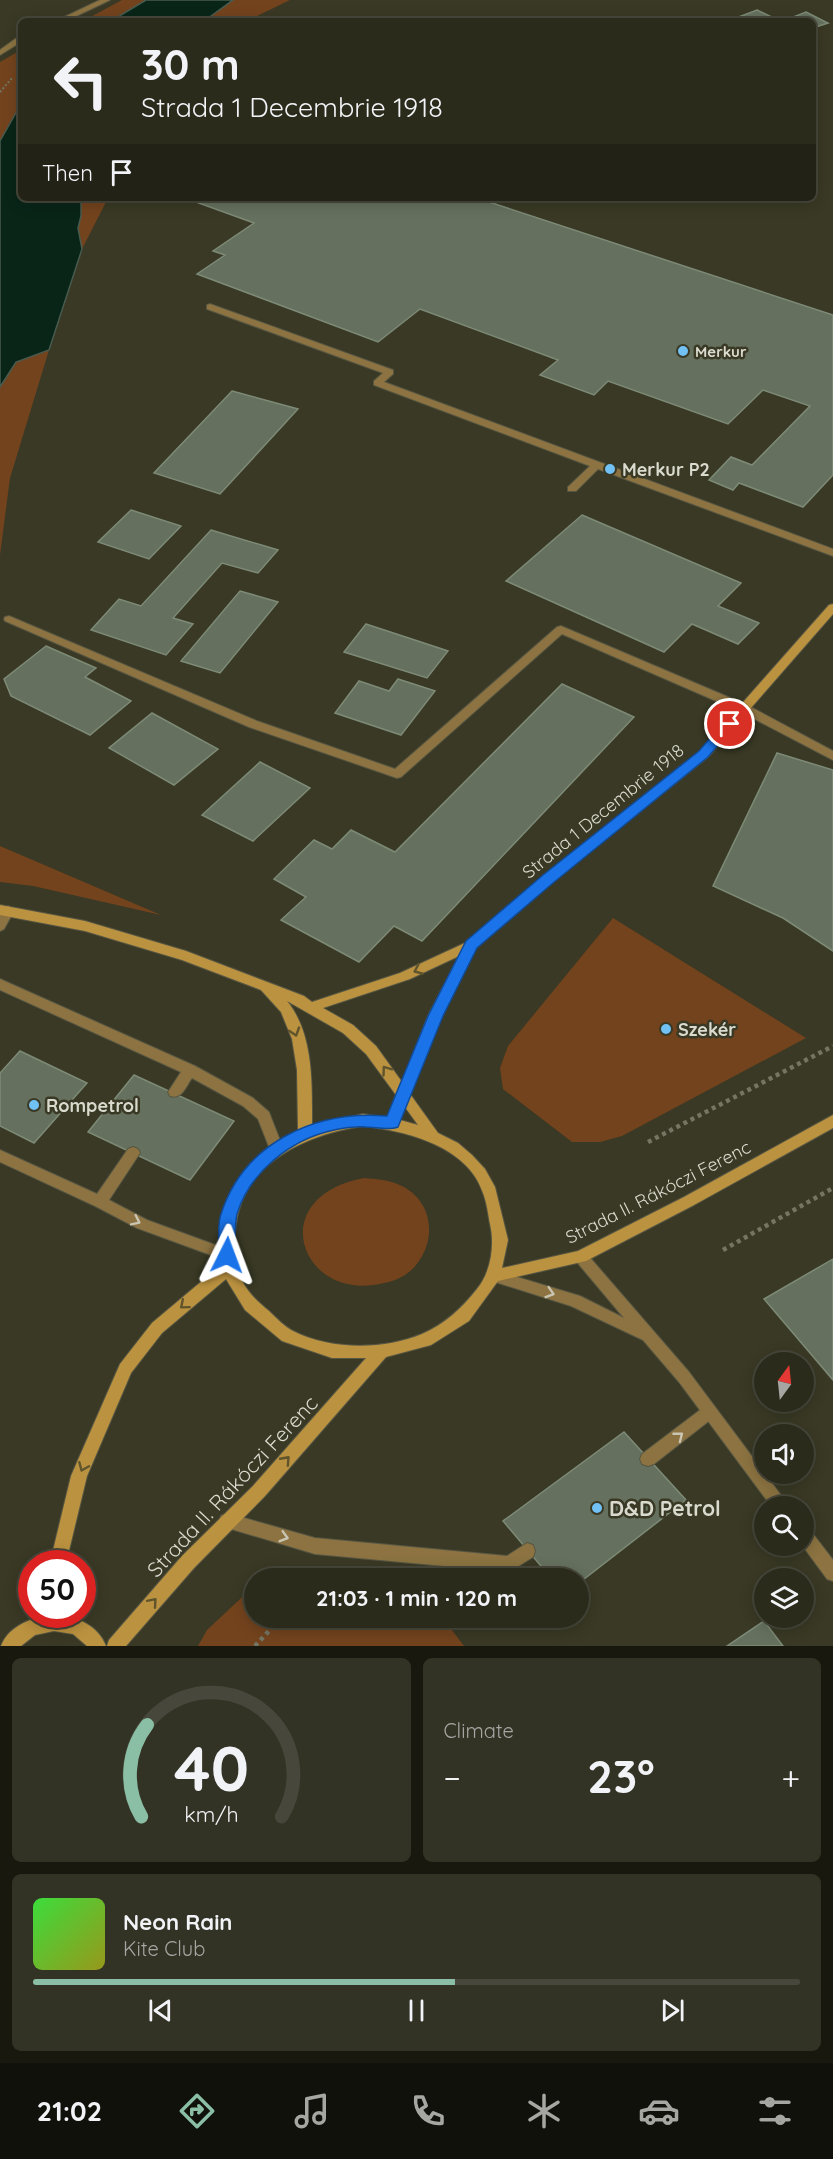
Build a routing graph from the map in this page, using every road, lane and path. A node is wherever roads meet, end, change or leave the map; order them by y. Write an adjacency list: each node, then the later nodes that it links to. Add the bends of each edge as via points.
1 (106, 0): 2 (street)
2 (67, 18)
3 (18, 41): 4 (street)
4 (0, 53)
5 (210, 307): 6 (street, via 390,372 377,383)
6 (598, 464): 7 (street); 8 (street)
7 (572, 489)
8 (833, 553)
9 (833, 608): 11 (main road, Strada 1 Decembrie 1918)
10 (9, 619): 11 (street, via 253,724 397,774 561,629)
11 (743, 708): 12 (street); 15 (main road, Strada 1 Decembrie 1918, via 704,754)
12 (833, 756)
13 (4, 910): 14 (street); 17 (main road, via 85,926 186,956)
14 (0, 926)
15 (471, 945): 18 (main road, one-way to 18, via 405,976); 22 (main road, Strada 1 Decembrie 1918, via 435,1016)
16 (0, 984): 20 (street)
17 (263, 985): 18 (main road); 25 (main road, one-way to 25, via 288,1012 300,1046)
18 (311, 1007): 22 (main road, one-way to 18, via 371,1050 348,1029)
19 (833, 1046): 27 (path)
20 (190, 1070): 21 (street); 28 (street, via 248,1102 264,1116)
21 (175, 1092)
22 (404, 1095): 24 (main road, Strada 1 Decembrie 1918); 26 (main road)
23 (833, 1121): 34 (main road, Strada II. Rákóczi Ferenc)
24 (392, 1123): 25 (main road, via 353,1121); 26 (main road)
25 (305, 1132): 28 (main road)
26 (432, 1135): 36 (main road, via 462,1154 485,1180 498,1210 502,1243)
27 (648, 1142)
28 (276, 1148): 35 (main road, via 246,1178 229,1215)
29 (133, 1153): 32 (street)
30 (0, 1156): 32 (street)
31 (833, 1188): 33 (path)
32 (100, 1203): 35 (street, one-way to 35)
33 (723, 1250)
34 (581, 1257): 36 (main road, Strada II. Rákóczi Ferenc); 37 (street)
35 (228, 1261): 38 (main road, via 240,1293 259,1316 284,1334 314,1348 346,1354); 44 (main road, one-way to 44, via 157,1328 125,1369 79,1476)
36 (494, 1276): 37 (street, one-way to 37, via 575,1301); 38 (main road, via 476,1304 450,1328 417,1344)
37 (648, 1337): 39 (street)
38 (380, 1354): 42 (main road, Strada II. Rákóczi Ferenc, one-way to 38, via 259,1491)
39 (709, 1412): 40 (street, one-way to 39); 41 (street)
40 (648, 1459)
41 (773, 1496)
42 (227, 1521): 45 (street, one-way to 45, via 315,1546 509,1564); 52 (main road, Strada II. Rákóczi Ferenc, one-way to 42)
43 (814, 1548): 46 (street)
44 (61, 1550)
45 (527, 1551)
46 (833, 1573)
47 (30, 1628): 50 (main road)
48 (79, 1628): 51 (main road)
49 (272, 1628): 53 (path)
50 (9, 1646)
51 (98, 1646)
52 (115, 1646)
53 (255, 1646)

